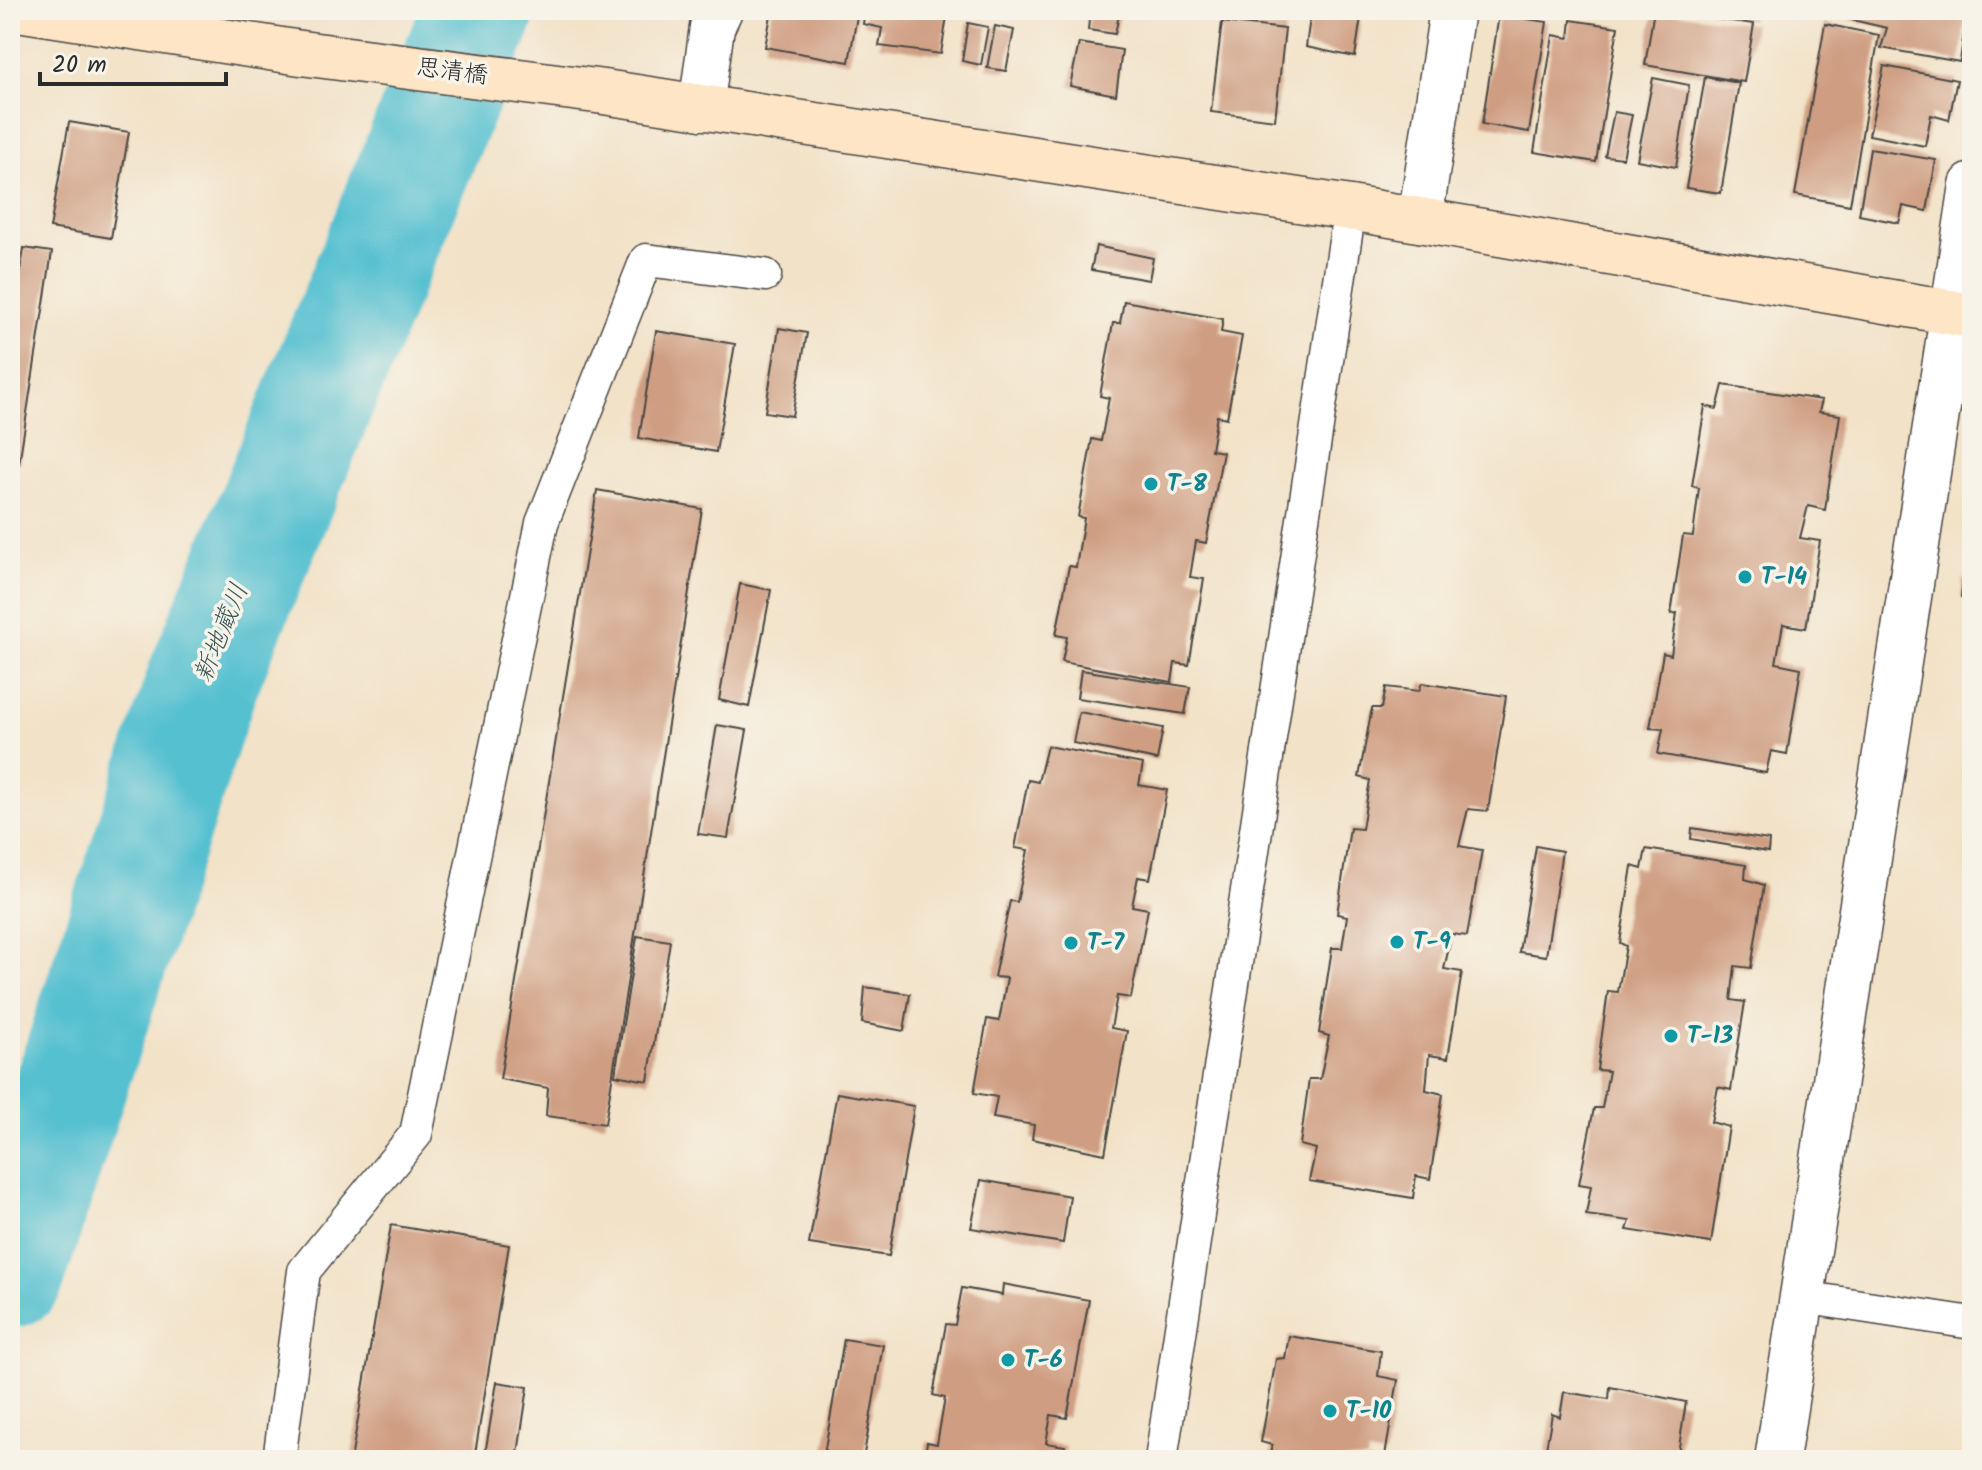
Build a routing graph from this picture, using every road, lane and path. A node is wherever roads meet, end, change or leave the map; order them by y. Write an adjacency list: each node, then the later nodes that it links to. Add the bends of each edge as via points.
1 (24, 10): 4 (street, 思清橋)
2 (720, 10): 4 (street, via 712,27)
3 (1452, 10): 7 (street)
4 (701, 108): 6 (street, 思清橋)
5 (1972, 185): 9 (street)
6 (1350, 208): 7 (street, 思清橋); 13 (lane)
7 (1420, 220): 9 (street, 思清橋)
8 (765, 275): 12 (lane, via 646,260 542,523 416,1134 304,1271)
9 (1961, 314): 10 (street)
10 (1802, 1297): 11 (lane); 14 (street)
11 (1972, 1323)
12 (279, 1460)
13 (1161, 1460)
14 (1777, 1460)

